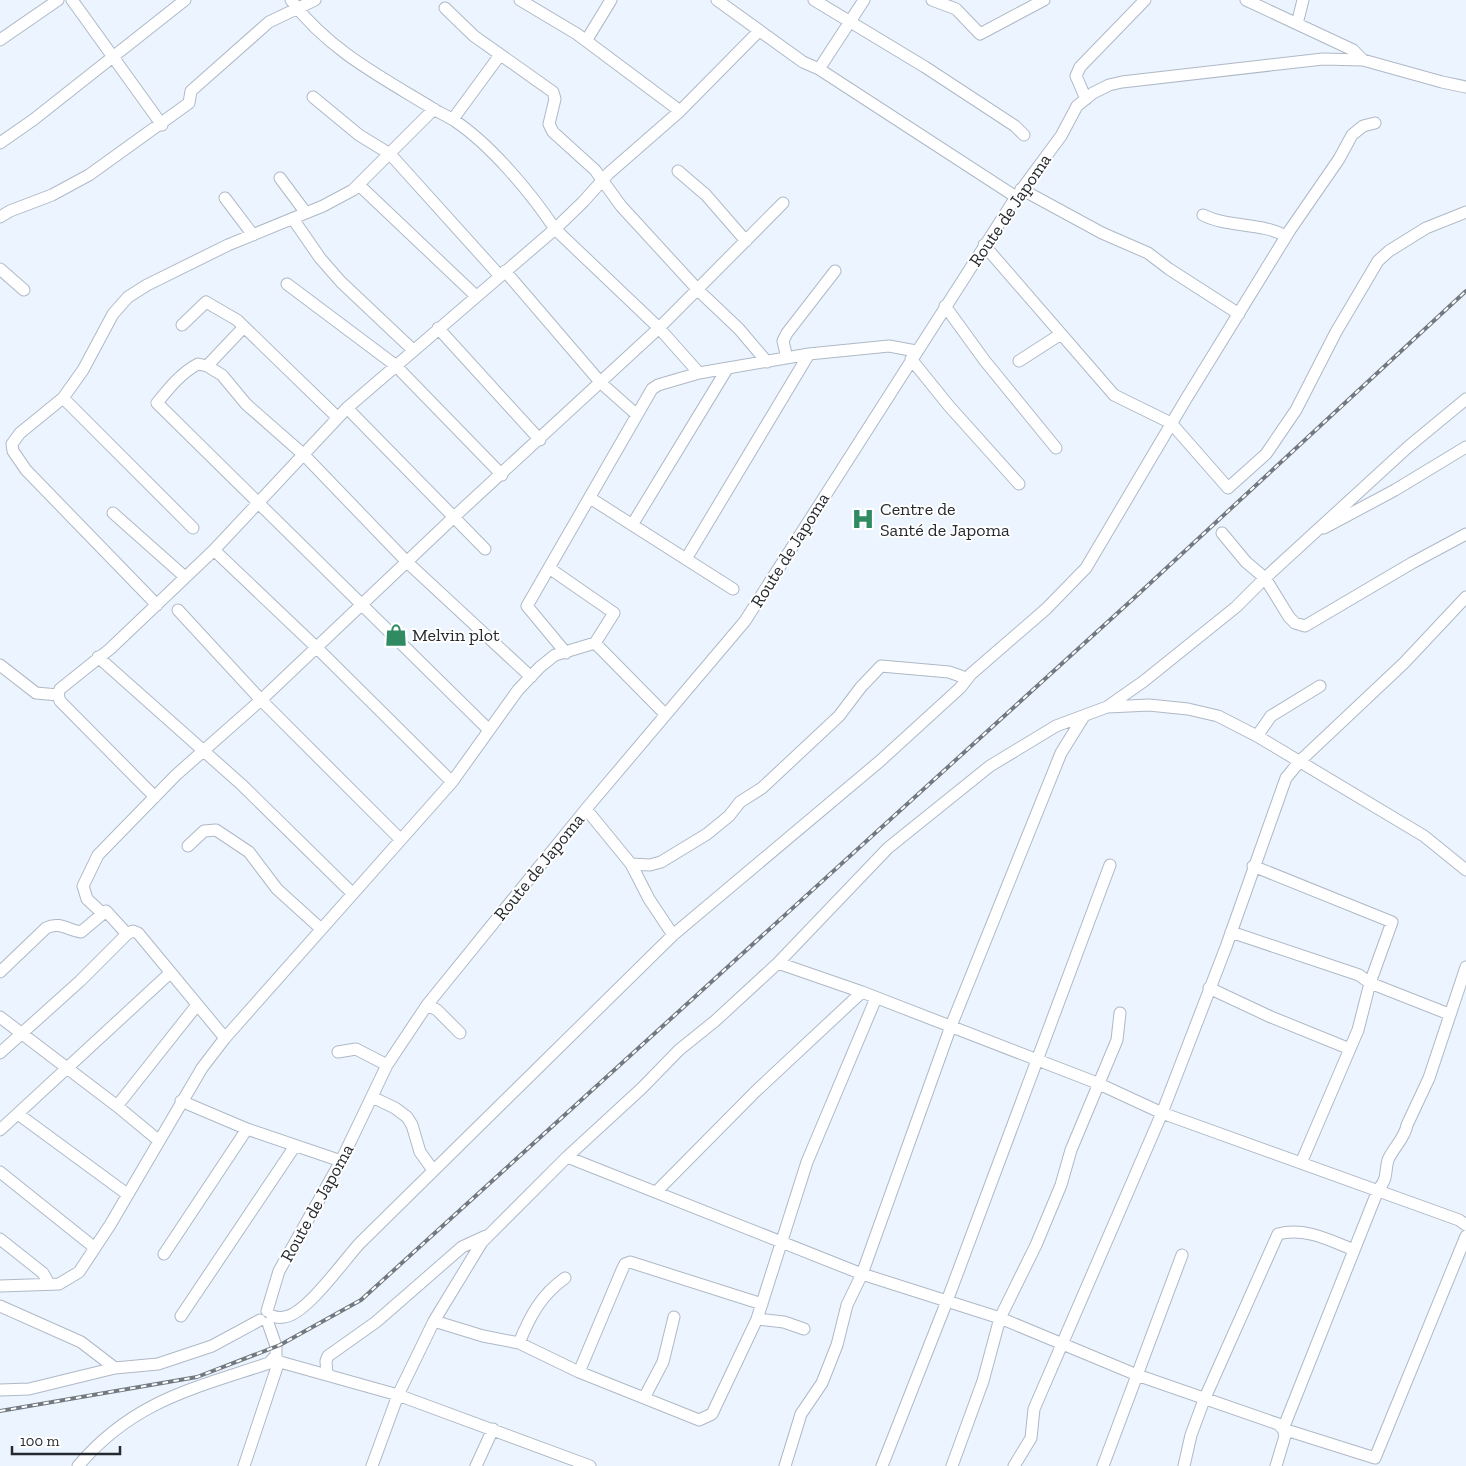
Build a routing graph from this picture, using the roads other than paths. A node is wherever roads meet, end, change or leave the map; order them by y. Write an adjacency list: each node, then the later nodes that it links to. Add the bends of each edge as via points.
1 (58, 0): 20 (street)
2 (72, 0): 23 (street)
3 (185, 0): 23 (street)
4 (315, 0): 15 (street)
5 (520, 0): 21 (street)
6 (612, 0): 21 (street)
7 (716, 0): 19 (street)
8 (814, 0): 17 (street)
9 (864, 0): 17 (street)
10 (932, 0): 11 (street, via 962,14 980,34)
11 (1044, 0)
12 (1144, 0): 28 (street, via 1080,67 1076,76)
13 (1246, 0): 18 (street)
14 (1303, 0): 18 (street)
15 (294, 4): 29 (street, via 319,33 344,53); 33 (street, via 264,26 191,91 189,103)
16 (445, 8): 22 (street)
17 (850, 22): 25 (street); 34 (street, via 925,67)
18 (1297, 24): 24 (street, via 1353,50)
19 (759, 31): 25 (street, via 803,62); 30 (street)
20 (0, 40)
21 (586, 40): 30 (street)
22 (500, 55): 31 (street); 39 (street, via 553,92 555,99 549,124 553,132 595,170)
23 (112, 56): 33 (street); 35 (street)
24 (1363, 60): 26 (street, Route de Japoma); 28 (street, Route de Japoma, via 1323,59 1122,82)
25 (819, 69): 41 (street)
26 (1466, 86)
27 (312, 96): 36 (street, via 360,135)
28 (1086, 99): 41 (street, Route de Japoma, via 1077,106 1060,136)
29 (434, 109): 31 (street); 36 (street)
30 (680, 110): 39 (street)
31 (453, 119): 49 (street, via 479,138)
32 (1374, 123): 51 (street, via 1363,126 1352,136)
33 (162, 125): 47 (street, via 89,175 47,198)
34 (1024, 135)
35 (0, 143)
36 (390, 154): 40 (street); 56 (street)
37 (678, 171): 52 (street, via 706,195)
38 (280, 178): 45 (street)
39 (602, 181): 49 (street); 59 (street, via 620,206)
40 (360, 186): 45 (street); 60 (street)
41 (1018, 193): 53 (street, Route de Japoma); 62 (street, via 1148,253)
42 (225, 198): 50 (street)
43 (782, 203): 52 (street)
44 (1466, 212): 84 (street, via 1426,228 1378,261 1336,332 1296,410 1266,454 1229,487)
45 (306, 213): 48 (street)
46 (1203, 214): 51 (street, via 1223,223 1274,230)
47 (0, 217)
48 (293, 218): 50 (street); 68 (street, via 341,282)
49 (555, 229): 56 (street); 66 (street)
50 (253, 235): 79 (street, via 128,297 105,327 83,370)
51 (1286, 236): 62 (street)
52 (746, 241): 59 (street)
53 (984, 245): 61 (street, Route de Japoma); 67 (street)
54 (0, 269): 58 (street)
55 (835, 271): 71 (street, via 787,332 783,341)
56 (502, 274): 60 (street); 78 (street)
57 (287, 284): 74 (street)
58 (24, 290)
59 (699, 291): 66 (street); 73 (street, via 739,329)
60 (476, 296): 65 (street)
61 (945, 306): 70 (street, Route de Japoma); 87 (street)
62 (1239, 314): 84 (street)
63 (182, 325): 64 (street, via 206,302 229,314)
64 (243, 328): 75 (street); 83 (street)
65 (438, 328): 68 (street); 85 (street)
66 (659, 328): 77 (street); 78 (street)
67 (1061, 334): 72 (street); 84 (street, via 1114,395)
68 (413, 350): 74 (street)
69 (809, 354): 70 (street, via 889,346); 71 (street); 102 (street)
70 (914, 355): 90 (street, via 949,406); 123 (street, Route de Japoma, via 745,621)
71 (787, 358): 73 (street)
72 (1019, 361)
73 (767, 362): 76 (street)
74 (395, 365): 81 (street); 89 (street)
75 (207, 366): 88 (street, via 222,375 246,404); 92 (street, via 198,364 189,369 157,403)
76 (728, 369): 77 (street); 95 (street)
77 (699, 373): 82 (street, via 658,385)
78 (601, 383): 82 (street); 85 (street)
79 (63, 398): 96 (street); 109 (street, via 20,433 12,444 13,451 26,470)
80 (1466, 399): 97 (street)
81 (347, 408): 83 (street); 94 (street)
82 (637, 415): 91 (street)
83 (338, 417): 88 (street)
84 (1171, 423): 118 (street, via 1086,568 1013,640)
85 (540, 440): 89 (street)
86 (1466, 447): 97 (street, via 1366,507)
87 (1056, 448)
88 (304, 455): 92 (street); 103 (street)
89 (502, 475): 94 (street)
90 (1019, 484)
91 (590, 498): 95 (street); 104 (street)
92 (257, 503): 101 (street); 110 (street)
93 (114, 513): 105 (street)
94 (455, 516): 100 (street); 103 (street)
95 (632, 525): 102 (street)
96 (193, 528)
97 (1316, 530): 106 (street)
98 (1222, 533): 106 (street, via 1246,562)
99 (1466, 534): 106 (street, via 1305,626 1289,617)
100 (485, 549)
101 (214, 550): 105 (street); 113 (street)
102 (686, 559): 107 (street)
103 (408, 563): 110 (street); 117 (street)
104 (549, 568): 112 (street, via 614,613); 114 (street, via 527,606)
105 (185, 577): 109 (street)
106 (1265, 578): 122 (street, via 1231,612 1137,687)
107 (733, 590)
108 (1466, 597): 128 (street, via 1404,663)
109 (156, 605): 115 (street)
110 (362, 606): 113 (street); 125 (street)
111 (178, 610): 121 (street)
112 (595, 643): 114 (street); 123 (street)
113 (317, 648): 121 (street); 129 (street)
114 (566, 653): 117 (street, via 555,655)
115 (98, 658): 120 (street); 127 (street)
116 (0, 665): 120 (street, via 36,693)
117 (531, 677): 125 (street)
118 (966, 678): 134 (street, via 949,672 881,666 839,716 712,830 661,862); 143 (street, via 960,688 880,761)
119 (1320, 686): 126 (street, via 1271,716)
120 (58, 695): 130 (street, via 60,701)
121 (261, 700): 127 (street); 132 (street)
122 (1106, 707): 124 (street); 126 (street, via 1149,705 1207,712)
123 (665, 714): 131 (street, Route de Japoma)
124 (1084, 716): 144 (street, via 1039,735 951,795 888,848); 157 (street, via 1061,753)
125 (489, 730): 129 (street)
126 (1257, 736): 128 (street)
127 (202, 752): 130 (street); 138 (street, via 242,785)
128 (1300, 761): 136 (street, via 1286,778); 137 (street, via 1424,836)
129 (452, 782): 132 (street)
130 (154, 797): 139 (street, via 98,855 83,886 87,899)
131 (586, 809): 134 (street); 153 (street, Route de Japoma)
132 (400, 839): 138 (street)
133 (188, 846): 140 (street, via 204,831 216,830 249,852 277,889)
134 (632, 864): 143 (street, via 649,899)
135 (1110, 865): 164 (street)
136 (1253, 866): 141 (street); 148 (street, via 1391,921)
137 (1466, 870)
138 (353, 894): 140 (street)
139 (102, 913): 142 (street, via 110,913); 146 (street, via 81,932 60,924 46,928)
140 (320, 928): 160 (street)
141 (1231, 932): 148 (street, via 1359,975); 149 (street)
142 (127, 934): 147 (street, via 138,933); 158 (street, via 80,981)
143 (673, 935): 180 (street)
144 (778, 963): 150 (street); 177 (street, via 679,1050 631,1099)
145 (1466, 967): 155 (street)
146 (0, 972)
147 (170, 973): 152 (street); 166 (street)
148 (1370, 983): 155 (street); 161 (street)
149 (1209, 988): 161 (street); 171 (street)
150 (862, 992): 151 (street); 183 (street, via 756,1091)
151 (876, 998): 157 (street); 189 (street, via 807,1162)
152 (197, 1005): 160 (street); 170 (street)
153 (427, 1005): 159 (street, via 437,1010); 165 (street, Route de Japoma)
154 (1120, 1013): 167 (street, via 1116,1040)
155 (1449, 1014): 182 (street, via 1429,1078 1406,1131 1388,1161 1386,1179)
156 (0, 1017): 158 (street)
157 (951, 1026): 164 (street); 194 (street)
158 (21, 1032): 163 (street); 166 (street)
159 (460, 1033)
160 (225, 1038): 169 (street)
161 (1350, 1049): 179 (street)
162 (338, 1052): 165 (street, via 356,1049)
163 (0, 1053)
164 (1037, 1060): 167 (street); 198 (street)
165 (387, 1065): 168 (street, Route de Japoma)
166 (67, 1068): 170 (street); 172 (street)
167 (1097, 1083): 171 (street); 204 (street, via 1061,1185)
168 (372, 1097): 178 (street, Route de Japoma); 180 (street, via 407,1116 420,1152)
169 (182, 1101): 173 (street); 175 (street)
170 (117, 1106): 175 (street)
171 (1162, 1113): 179 (street); 209 (street)
172 (18, 1114): 174 (street); 184 (street)
173 (248, 1129): 176 (street); 192 (street)
174 (0, 1130)
175 (158, 1140): 184 (street)
176 (295, 1146): 178 (street); 201 (street)
177 (567, 1156): 183 (street); 186 (street)
178 (341, 1161): 203 (street, Route de Japoma, via 279,1271)
179 (1301, 1162): 182 (street)
180 (433, 1170): 203 (street, via 350,1253 316,1295 285,1318)
181 (0, 1172): 190 (street)
182 (1378, 1190): 185 (street); 191 (street)
183 (657, 1191): 189 (street)
184 (127, 1194): 190 (street)
185 (1466, 1225)
186 (488, 1235): 206 (street); 213 (street, via 462,1247 376,1322 328,1356)
187 (1466, 1236): 220 (street, via 1375,1458)
188 (0, 1239): 196 (street, via 43,1273)
189 (780, 1242): 194 (street); 199 (street)
190 (95, 1248): 196 (street, via 79,1272 68,1280)
191 (1354, 1250): 218 (street, via 1313,1234 1291,1230 1278,1234); 220 (street)
192 (164, 1254)
193 (1182, 1255): 214 (street)
194 (862, 1274): 198 (street); 226 (street, via 847,1305 837,1345 822,1383 801,1414)
195 (565, 1278): 208 (street, via 540,1300)
196 (49, 1284): 197 (street)
197 (0, 1286)
198 (947, 1301): 204 (street); 227 (street)
199 (762, 1304): 205 (street); 212 (street, via 630,1262 622,1270)
200 (0, 1306): 211 (street, via 81,1342)
201 (181, 1316)
202 (674, 1317): 217 (street, via 663,1362)
203 (267, 1318): 210 (street, via 276,1346); 211 (street, via 212,1346 158,1364)
204 (1000, 1318): 209 (street); 228 (street, via 983,1381)
205 (757, 1319): 207 (street, via 784,1322); 217 (street, via 712,1414 698,1420)
206 (434, 1321): 208 (street); 216 (street)
207 (804, 1329)
208 (519, 1343): 212 (street)
209 (1062, 1343): 214 (street); 229 (street, via 1034,1409 1031,1438)
210 (276, 1361): 213 (street); 221 (street, via 175,1395 145,1409 108,1434); 222 (street)
211 (115, 1368): 215 (street, via 45,1386)
212 (579, 1372): 217 (street)
213 (327, 1375): 216 (street)
214 (1136, 1375): 218 (street); 230 (street)
215 (0, 1390)
216 (398, 1395): 219 (street); 223 (street)
217 (644, 1398)
218 (1204, 1400): 220 (street, via 1278,1424); 231 (street)
219 (493, 1429): 224 (street); 225 (street)
220 (1283, 1429): 232 (street)
221 (78, 1466)
222 (244, 1466)
223 (372, 1466)
224 (476, 1466)
225 (590, 1466)
226 (785, 1466)
227 (882, 1466)
228 (952, 1466)
229 (1014, 1466)
230 (1103, 1466)
231 (1184, 1466)
232 (1276, 1466)

